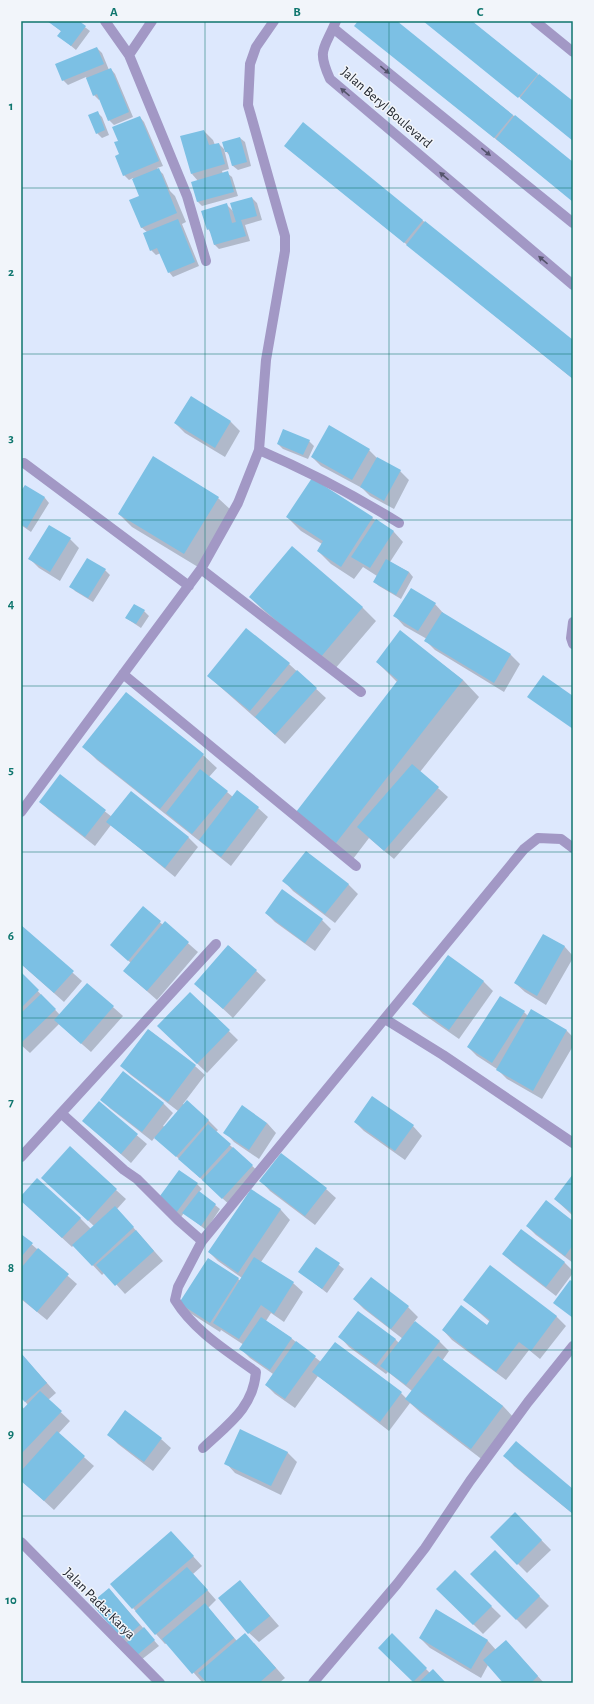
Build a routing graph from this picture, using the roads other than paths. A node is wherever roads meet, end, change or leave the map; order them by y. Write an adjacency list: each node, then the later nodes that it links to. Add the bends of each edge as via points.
1 (105, 21): 7 (street)
2 (152, 21): 7 (street)
3 (274, 21): 11 (street, via 256,47 250,64 248,104 285,236 285,251 266,360)
4 (535, 21): 6 (street)
5 (335, 24): 8 (street, Jalan Beryl Boulevard, one-way to 8); 10 (street, Jalan Beryl Boulevard, one-way to 5, via 330,79 323,63 322,51)
6 (573, 52)
7 (129, 55): 9 (street, via 187,196)
8 (573, 223)
9 (206, 261)
10 (573, 285)
11 (259, 450): 13 (street, via 336,486); 14 (street, via 238,503)
12 (24, 463): 15 (street)
13 (399, 523)
14 (201, 569): 15 (street); 19 (street)
15 (189, 586): 18 (street)
16 (573, 622): 17 (street)
17 (572, 641)
18 (123, 674): 20 (street); 22 (street)
19 (361, 692)
20 (21, 812)
21 (573, 848): 24 (street, via 561,839 538,838 524,849)
22 (356, 866)
23 (216, 944): 25 (street)
24 (384, 1019): 26 (street); 28 (street)
25 (60, 1114): 27 (street); 28 (street, via 137,1179)
26 (573, 1143)
27 (21, 1157)
28 (202, 1241): 30 (street, via 178,1287 175,1300 204,1334 256,1372 255,1386 242,1411)
29 (573, 1346): 33 (street, via 510,1426 425,1548)
30 (203, 1448)
31 (21, 1542): 32 (street, Jalan Padat Karya)
32 (160, 1683)
33 (313, 1683)

